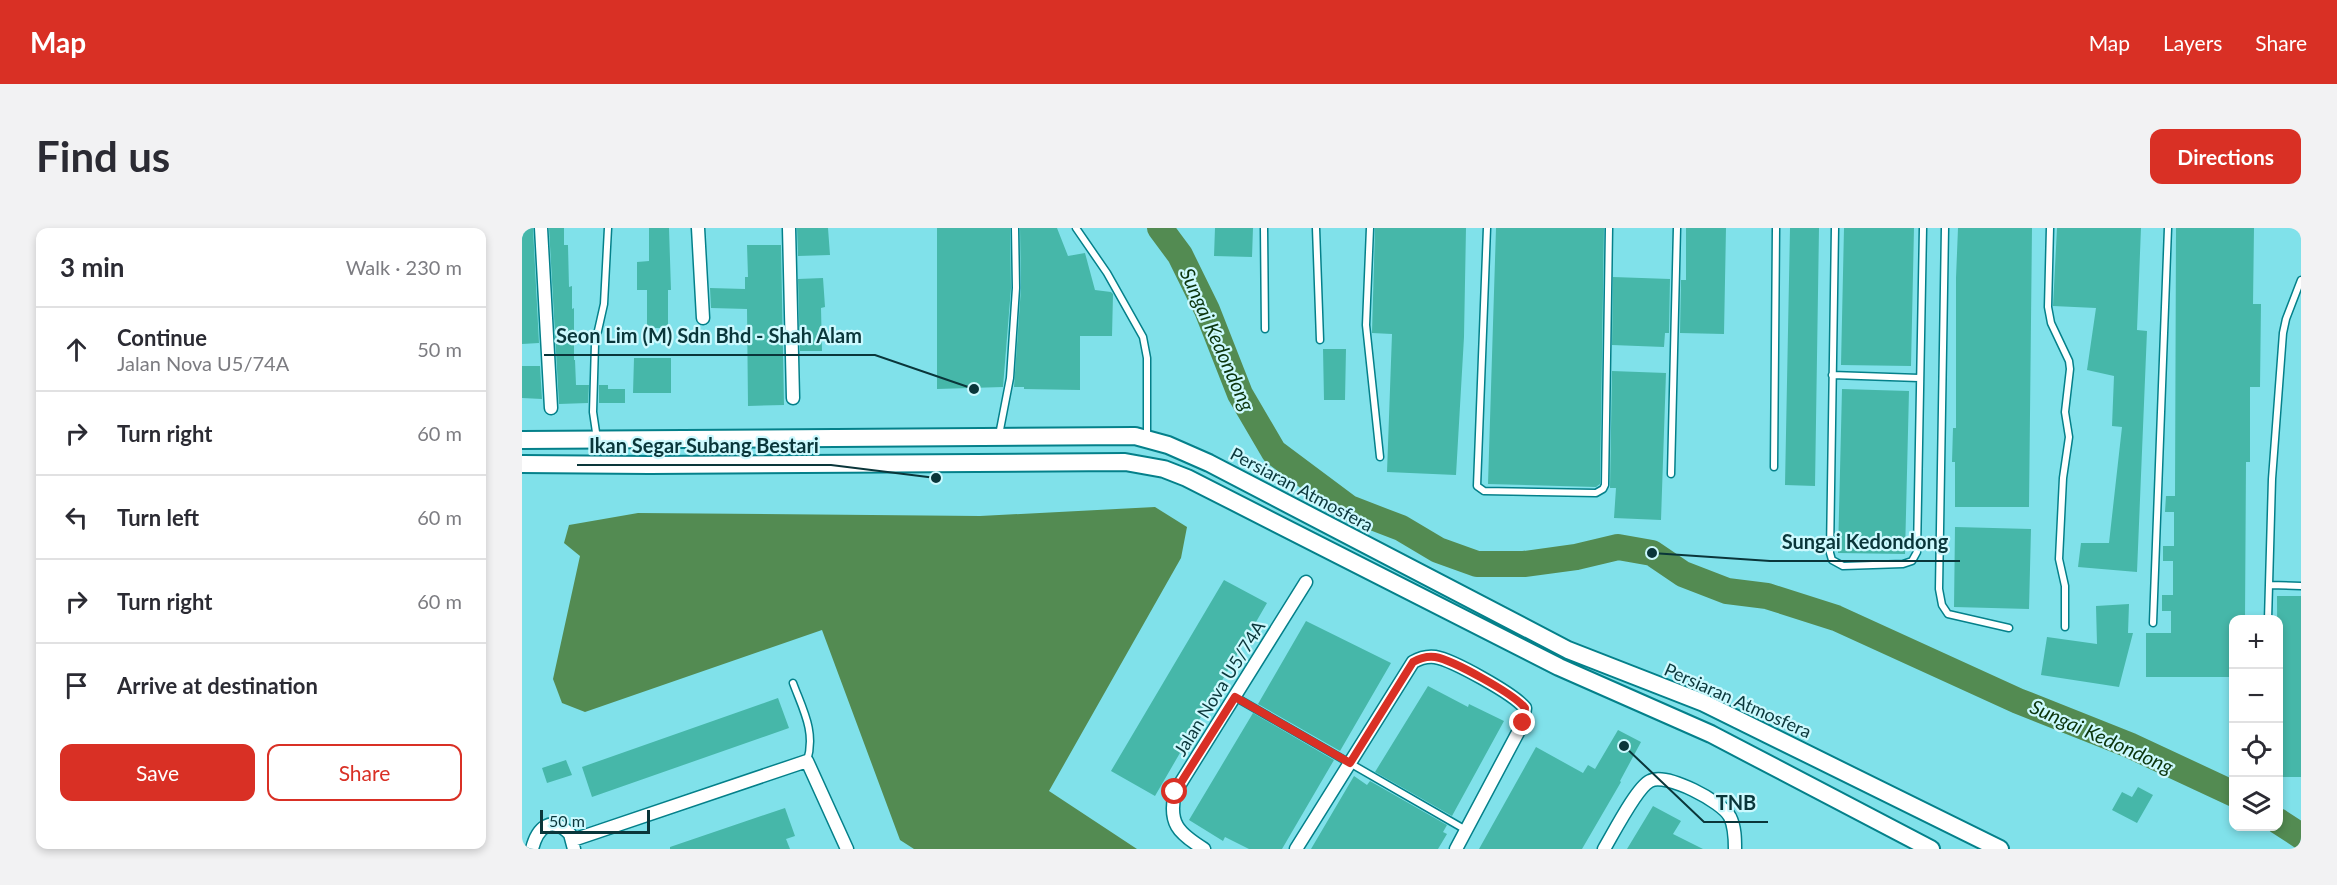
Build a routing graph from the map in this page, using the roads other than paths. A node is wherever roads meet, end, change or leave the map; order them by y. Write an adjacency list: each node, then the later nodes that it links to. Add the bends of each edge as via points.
1 (541, 228): 26 (street)
2 (608, 228): 30 (lane, via 604,304 595,344 593,412)
3 (698, 228): 20 (street)
4 (789, 228): 25 (street)
5 (1015, 228): 27 (lane, via 1010,378)
6 (1076, 228): 28 (lane, via 1143,337 1147,358)
7 (1264, 228): 21 (lane)
8 (1316, 228): 22 (lane)
9 (1370, 228): 31 (lane, via 1366,325)
10 (1487, 228): 11 (lane, via 1477,486 1484,491 1596,493 1605,485)
11 (1609, 228)
12 (1677, 228): 34 (lane)
13 (1776, 228): 33 (lane)
14 (1835, 228): 23 (lane)
15 (1923, 228): 24 (lane)
16 (1945, 228): 41 (lane, via 1942,605 1948,614)
17 (2050, 228): 40 (lane, via 2050,323 2070,369 2059,559 2065,586)
18 (2168, 228): 39 (lane)
19 (2301, 280): 36 (lane, via 2283,333)
20 (703, 318)
21 (1265, 329)
22 (1320, 340)
23 (1832, 375): 24 (lane); 24 (lane, via 1830,553 1832,561 1843,566 1903,564 1916,556)
24 (1919, 378)
25 (793, 398)
26 (551, 408)
27 (999, 435): 28 (street, Persiaran Atmosfera); 30 (street, Persiaran Atmosfera)
28 (1147, 439): 56 (street, Persiaran Atmosfera, via 1209,463 1569,650 1704,703)
29 (522, 440): 30 (street, Persiaran Atmosfera)
30 (597, 440)
31 (1380, 457)
32 (522, 464): 55 (street, via 1125,462 1164,469 1558,667 1711,734)
33 (1774, 467)
34 (1671, 474)
35 (1306, 582): 43 (street, Jalan Nova U5/74A)
36 (2269, 585): 37 (lane); 38 (lane)
37 (2301, 586)
38 (2268, 615)
39 (2153, 623)
40 (2065, 627)
41 (2009, 628)
42 (793, 683): 44 (lane, via 810,730 812,746)
43 (1235, 697): 45 (lane); 50 (street, Jalan Nova U5/74A, via 1175,792 1172,804 1177,829)
44 (807, 761): 47 (street); 49 (street)
45 (1350, 763): 46 (lane); 46 (street, via 1419,658 1442,659 1506,691 1525,708 1523,723); 51 (street)
46 (1467, 831): 52 (street)
47 (573, 844): 48 (street, via 570,834 559,826 546,826 535,836)
48 (533, 849)
49 (847, 849)
50 (1204, 849)
51 (1296, 849)
52 (1456, 849)
53 (1604, 849): 54 (street, via 1643,785 1659,778 1669,779 1721,805 1730,817)
54 (1735, 849)
55 (1931, 849)
56 (2000, 849)

